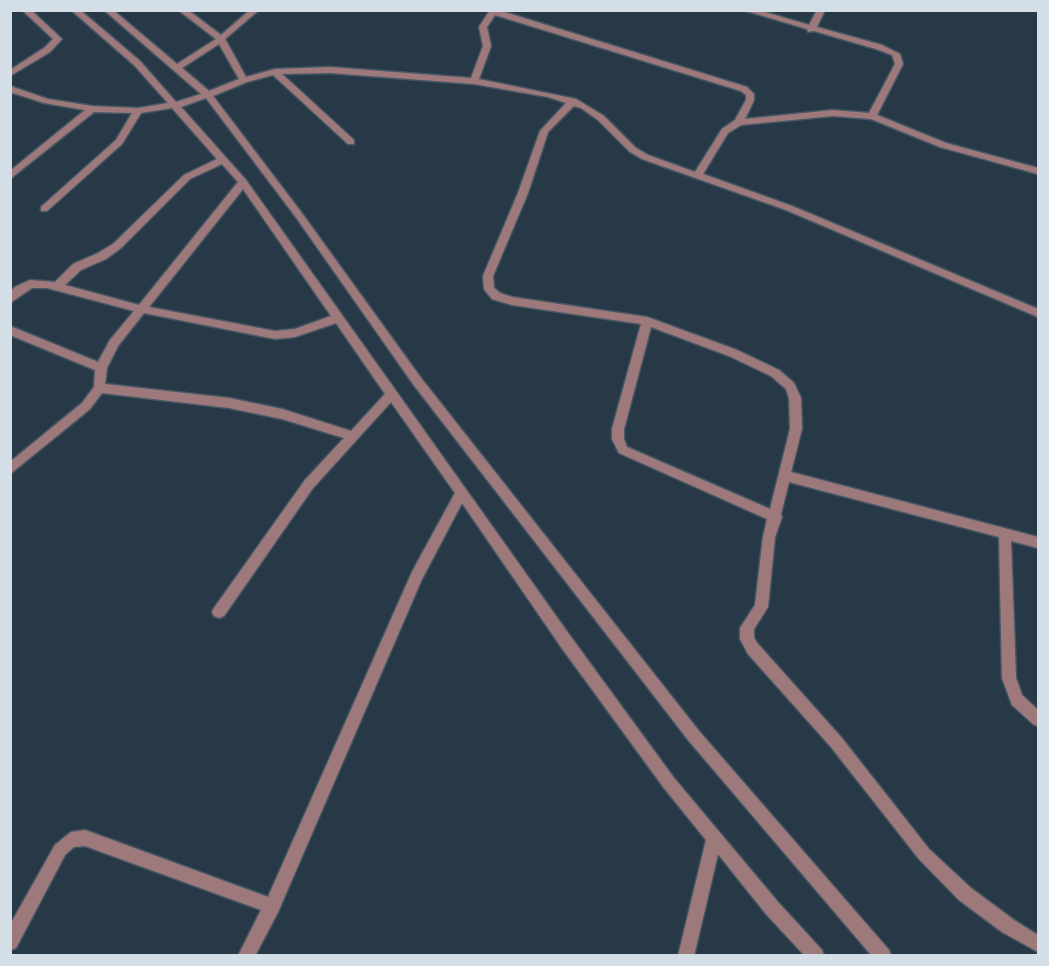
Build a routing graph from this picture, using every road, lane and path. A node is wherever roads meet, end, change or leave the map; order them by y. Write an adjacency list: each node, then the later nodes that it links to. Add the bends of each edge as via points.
1 (26, 10): 13 (street, via 58,39)
2 (75, 10): 19 (street)
3 (108, 10): 11 (street)
4 (182, 10): 10 (street)
5 (255, 10): 10 (street)
6 (747, 10): 9 (street)
7 (821, 10): 9 (street)
8 (493, 11): 15 (street, via 483,27 487,46); 23 (street, via 744,88 750,100)
9 (811, 30): 22 (street, via 879,46 896,54 898,64)
10 (221, 39): 11 (street); 14 (street)
11 (178, 67): 17 (street)
12 (275, 72): 14 (street); 15 (street, via 330,70); 24 (street)
13 (10, 74)
14 (244, 80): 17 (street)
15 (474, 81): 18 (street)
16 (10, 89): 20 (street)
17 (205, 95): 19 (street); 57 (street, via 298,214 417,381 694,736)
18 (573, 101): 28 (street, via 601,118 633,150); 36 (street, via 544,131 488,276 489,290 512,301)
19 (181, 104): 21 (street); 25 (street)
20 (93, 109): 21 (street); 27 (street)
21 (138, 111): 30 (street, via 119,142)
22 (872, 116): 23 (street, via 812,114); 26 (street, via 943,145)
23 (739, 122): 28 (street, via 725,131)
24 (351, 142)
25 (224, 159): 29 (street); 31 (street, via 187,177 117,246 77,267)
26 (1038, 171)
27 (10, 176)
28 (698, 176): 34 (street, via 789,208)
29 (243, 182): 33 (street); 35 (street)
30 (44, 209)
31 (57, 287): 32 (street, via 30,284); 33 (street)
32 (10, 299)
33 (141, 309): 35 (street, via 275,335 295,333); 38 (street, via 114,343)
34 (1038, 313)
35 (338, 318): 40 (street)
36 (647, 321): 43 (street, via 733,353 775,373 790,386 795,398 796,429); 45 (street, via 618,429 623,450)
37 (10, 330): 38 (street)
38 (101, 368): 39 (street)
39 (99, 388): 41 (street, via 229,403 282,414); 42 (street, via 86,406)
40 (392, 394): 41 (street); 44 (street)
41 (352, 436): 48 (street, via 309,484)
42 (10, 469)
43 (785, 476): 45 (street); 46 (street)
44 (461, 493): 50 (street, via 669,783); 51 (street, via 417,576)
45 (776, 517): 53 (street, via 769,537 761,607 747,628 747,639 753,649 836,742 924,854 965,894)
46 (1005, 533): 47 (street); 49 (street, via 1009,678 1017,700)
47 (1038, 542)
48 (219, 612)
49 (1038, 719)
50 (714, 838): 55 (street); 56 (street)
51 (272, 906): 52 (street, via 85,838 71,840 60,850); 54 (street)
52 (10, 942)
53 (1038, 944)
54 (246, 956)
55 (686, 956)
56 (816, 956)
57 (883, 956)

